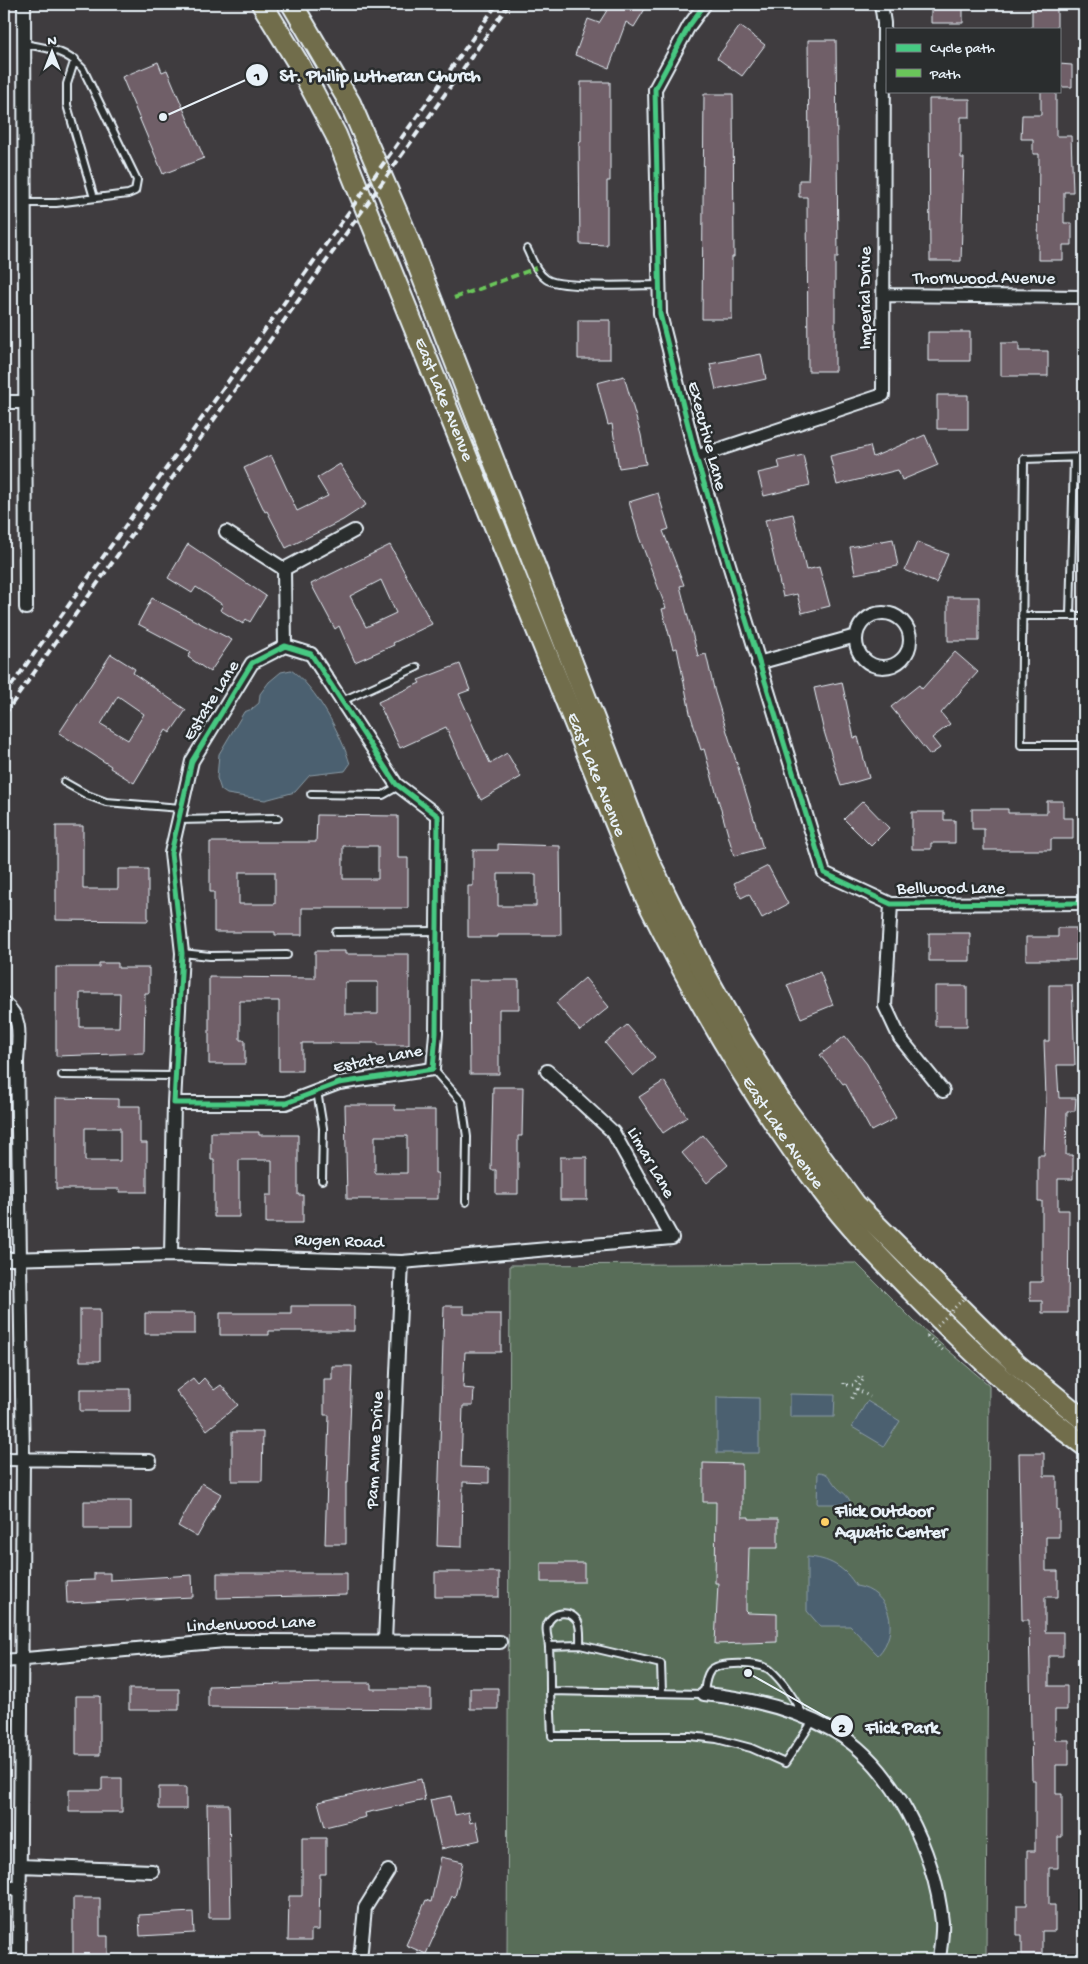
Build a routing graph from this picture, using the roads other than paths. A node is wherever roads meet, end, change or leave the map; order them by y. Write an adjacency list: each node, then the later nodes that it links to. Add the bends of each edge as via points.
1 (24, 4): 6 (street)
2 (262, 4): 62 (main road, East Lake Avenue, via 336,135 646,898 674,956 734,1062 824,1194 891,1270 1001,1377)
3 (292, 4): 61 (main road, East Lake Avenue, via 350,103 404,229 650,861 740,1037 784,1107 855,1204 1016,1364)
4 (705, 4): 11 (street, Executive Lane, via 689,26 655,89)
5 (880, 4): 12 (street, Imperial Drive, via 884,23)
6 (24, 44): 7 (lane, via 57,49); 9 (street)
7 (75, 59): 8 (lane, via 67,84 67,105); 8 (lane, via 83,69 137,180 135,191 128,194)
8 (94, 198): 9 (lane)
9 (24, 203): 15 (street)
10 (527, 249): 11 (lane, via 537,270 547,280 570,284)
11 (659, 285): 16 (street, Executive Lane, via 660,314)
12 (884, 295): 13 (street, Thornwood Avenue); 16 (street, Imperial Drive, via 883,396)
13 (1084, 297)
14 (4, 402): 15 (street)
15 (24, 402): 22 (street)
16 (696, 457): 28 (street, Executive Lane)
17 (1084, 457): 18 (lane)
18 (1074, 458): 23 (lane, via 1024,459); 24 (lane)
19 (354, 531): 21 (street)
20 (226, 532): 21 (street)
21 (284, 569): 27 (street)
22 (26, 608)
23 (1022, 616): 24 (lane); 31 (lane, via 1021,745)
24 (1070, 616): 25 (lane)
25 (1084, 616)
26 (856, 636): 26 (street, via 864,621 871,616 888,614 903,622 909,646 894,665 878,666 864,659); 28 (street)
27 (285, 646): 30 (street, Estate Lane, via 311,654); 35 (street, Estate Lane, via 252,663 192,761)
28 (758, 663): 37 (street, Executive Lane)
29 (417, 667): 30 (lane)
30 (342, 701): 33 (street, Estate Lane)
31 (1084, 745)
32 (64, 782): 35 (lane, via 87,796 106,802)
33 (399, 786): 34 (lane, via 383,795); 40 (street, Estate Lane, via 438,816)
34 (311, 794)
35 (180, 814): 36 (lane); 42 (street, Estate Lane, via 171,853)
36 (278, 818)
37 (824, 873): 39 (street, Bellwood Lane)
38 (1084, 903): 39 (street, Bellwood Lane)
39 (891, 904): 52 (street, via 885,1006 900,1038)
40 (437, 931): 41 (lane); 47 (street, Estate Lane)
41 (336, 932)
42 (182, 953): 43 (lane); 50 (street, Estate Lane)
43 (287, 955)
44 (4, 1003): 46 (street, via 15,1012 18,1025)
45 (4, 1059): 46 (street)
46 (17, 1062): 59 (street)
47 (433, 1070): 51 (street, Estate Lane, via 338,1083); 55 (lane, via 462,1102 467,1137)
48 (547, 1071): 56 (street, Limar Lane, via 613,1132)
49 (62, 1075): 50 (lane)
50 (176, 1076): 53 (street, Estate Lane)
51 (317, 1091): 53 (street, Estate Lane, via 286,1103); 54 (lane, via 323,1128)
52 (943, 1091)
53 (174, 1103): 57 (street, Estate Lane)
54 (322, 1180)
55 (466, 1202)
56 (672, 1238): 60 (street, Rugen Road)
57 (171, 1255): 59 (street, Rugen Road); 60 (street, Rugen Road)
58 (4, 1259): 59 (street, Rugen Road)
59 (21, 1259): 64 (street)
60 (402, 1262): 66 (street, Pam Anne Drive)
61 (1084, 1420)
62 (1084, 1445)
63 (4, 1459): 64 (street)
64 (23, 1459): 65 (street); 70 (street)
65 (150, 1461)
66 (385, 1641): 67 (street, Lindenwood Lane); 70 (street, Lindenwood Lane, via 225,1641)
67 (500, 1642)
68 (549, 1646): 69 (lane); 69 (lane, via 548,1622 560,1613 571,1615 579,1623); 72 (lane)
69 (580, 1646): 73 (lane, via 661,1664)
70 (22, 1658): 71 (street, Lindenwood Lane); 76 (street)
71 (4, 1661)
72 (550, 1692): 73 (lane); 75 (lane, via 552,1736 690,1736 717,1739 751,1748 785,1763)
73 (662, 1693): 74 (lane)
74 (704, 1694): 75 (street, via 755,1700); 75 (lane, via 710,1671 717,1666 755,1664 768,1668 786,1686)
75 (809, 1719): 83 (street, via 850,1742 896,1792 908,1810 934,1884 942,1923)
76 (20, 1866): 77 (street); 80 (street)
77 (152, 1871)
78 (388, 1871): 82 (street, via 365,1908)
79 (4, 1888): 80 (street)
80 (20, 1888): 81 (street)
81 (19, 1960)
82 (360, 1960)
83 (939, 1960)

